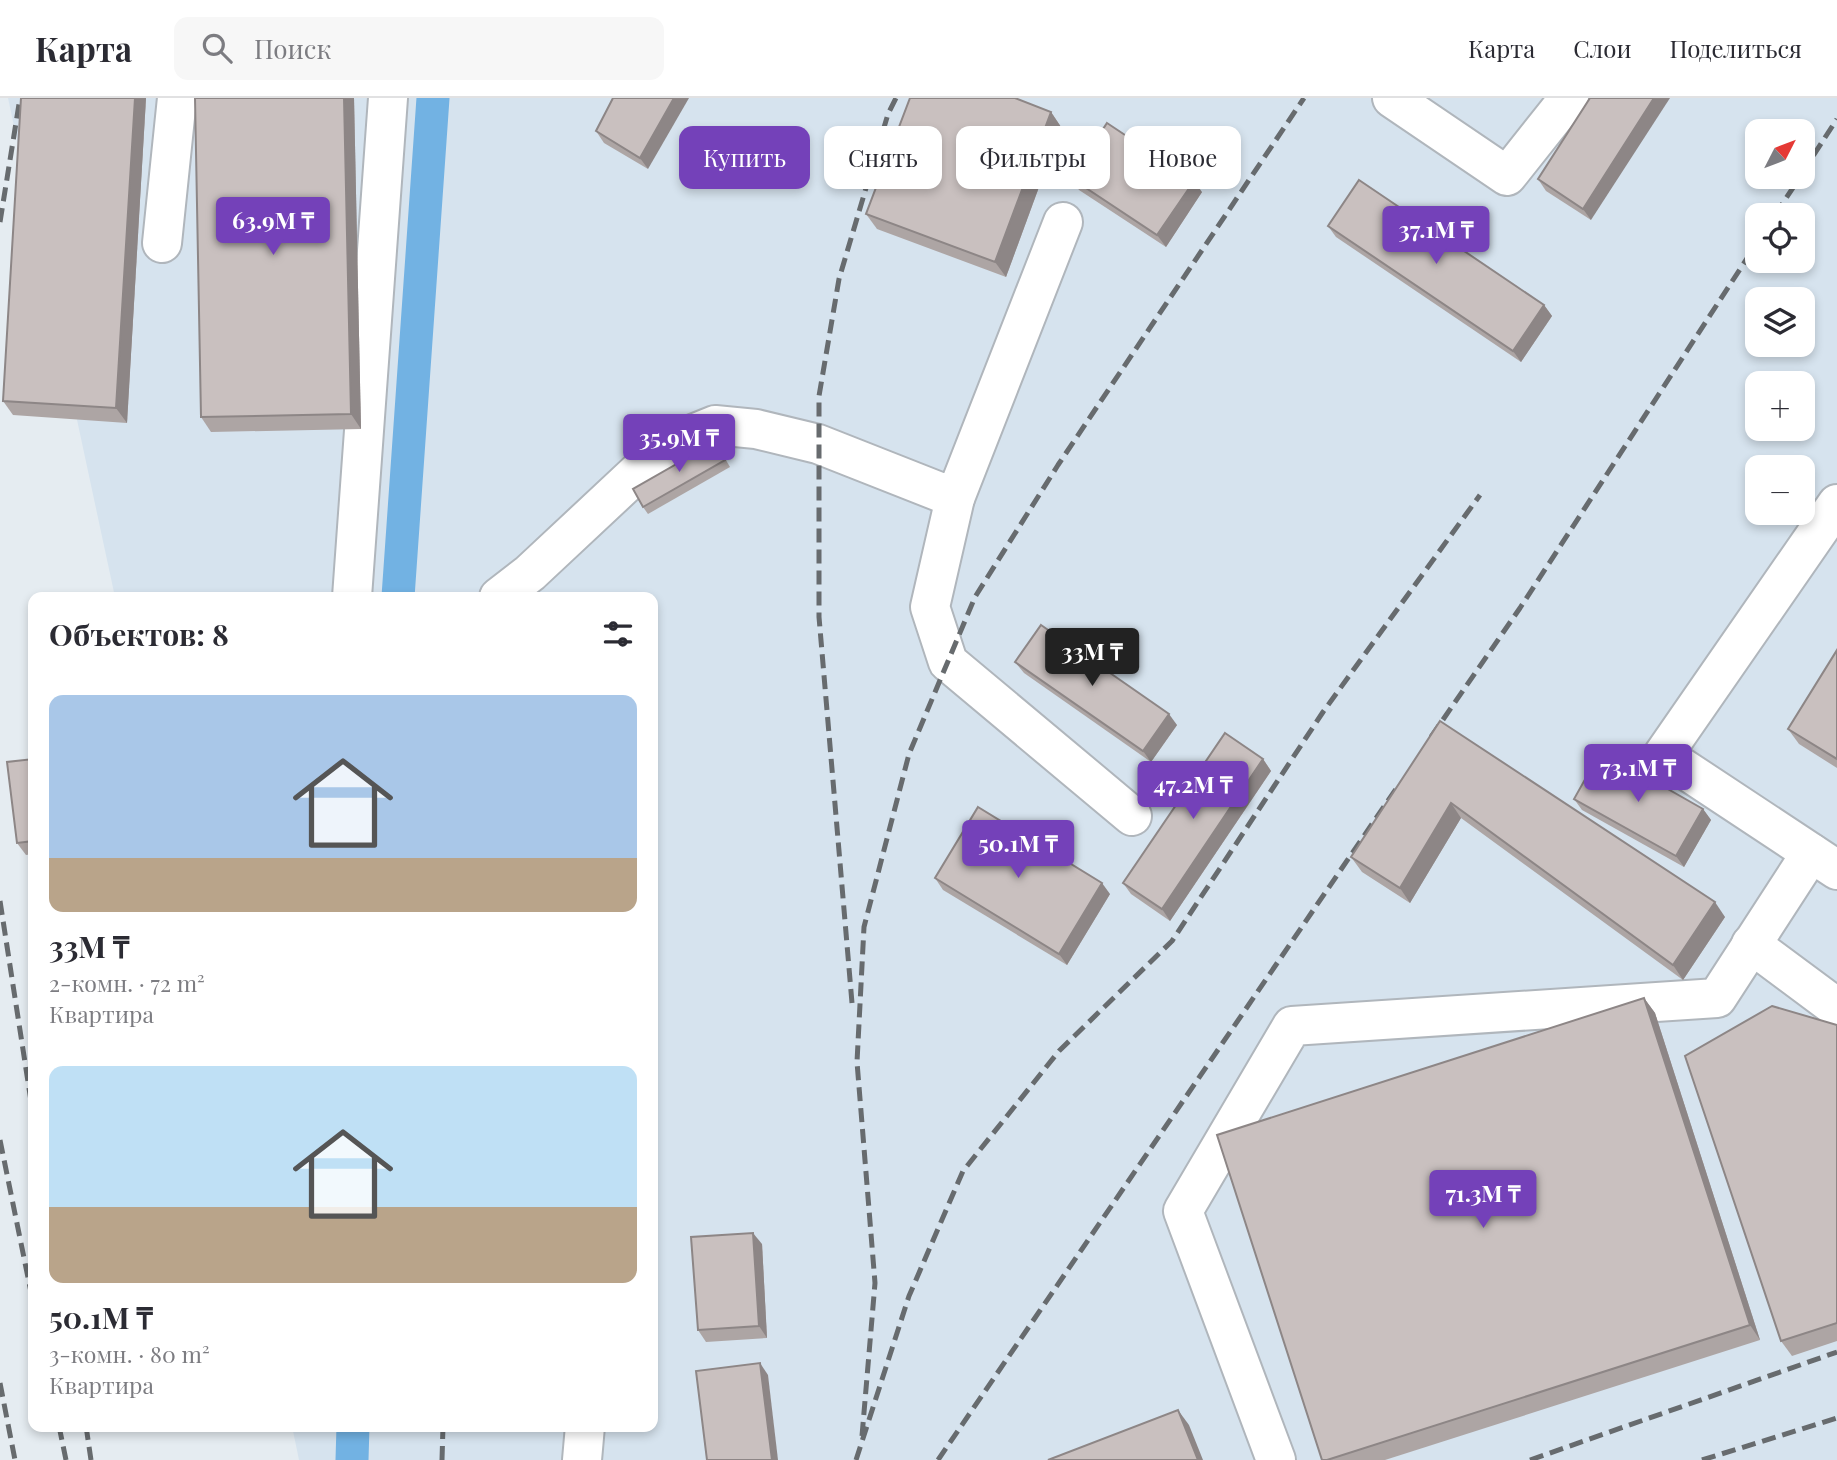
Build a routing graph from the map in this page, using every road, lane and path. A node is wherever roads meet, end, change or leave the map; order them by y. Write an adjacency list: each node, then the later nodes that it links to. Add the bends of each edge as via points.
1 (177, 98): 6 (street)
2 (388, 98): 10 (street)
3 (1392, 98): 4 (street, via 1507,176)
4 (1569, 98)
5 (1063, 222): 7 (street)
6 (162, 243)
7 (955, 498): 9 (street, via 818,444 715,425 668,444); 12 (street, via 930,607 948,663)
8 (1837, 504): 13 (street, via 1663,755)
9 (536, 585): 11 (street)
10 (352, 592)
11 (514, 592)
12 (1132, 816)
13 (1824, 862): 14 (street)
14 (1751, 944): 15 (street); 18 (street, via 1717,998 1292,1026 1183,1211)
15 (1837, 1009)
16 (584, 1432): 17 (street)
17 (582, 1460)
18 (1276, 1460)

